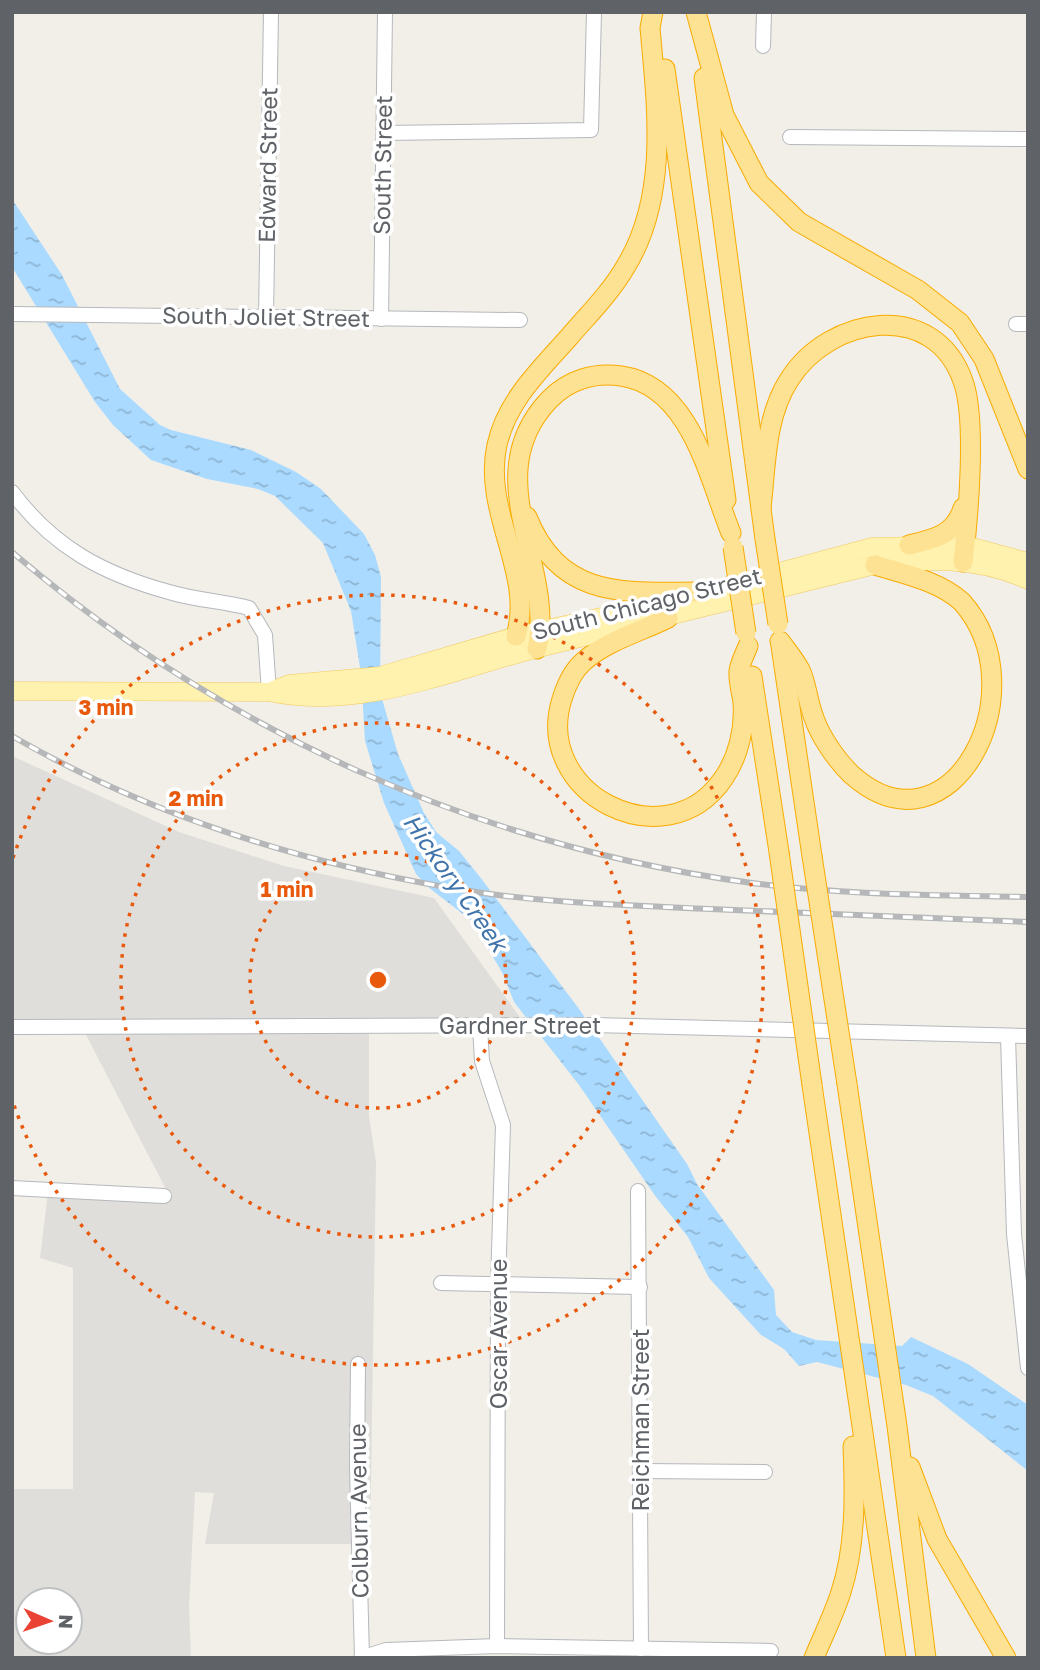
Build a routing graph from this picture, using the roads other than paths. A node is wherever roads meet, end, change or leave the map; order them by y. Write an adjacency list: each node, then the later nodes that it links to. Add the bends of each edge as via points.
1 (271, 12): 12 (street, Edward Street)
2 (385, 12): 8 (street, South Street)
3 (594, 12): 8 (street, via 591,130)
4 (655, 12): 20 (highway); 29 (highway, via 650,28 656,169 643,230 611,288 522,391 497,446 494,493 521,597)
5 (695, 12): 15 (highway, via 724,115 759,183 799,222 918,290 960,323 984,359); 19 (highway)
6 (764, 12): 7 (street)
7 (763, 46)
8 (384, 133): 13 (street, South Street)
9 (790, 137): 10 (street)
10 (1028, 139)
11 (12, 314): 12 (street, South Joliet Street)
12 (266, 317): 13 (street, South Joliet Street)
13 (381, 319): 14 (street, South Joliet Street)
14 (520, 320)
15 (1028, 469)
16 (12, 492): 34 (street, via 32,519 73,554 170,593 248,608 265,635)
17 (967, 493): 19 (highway, via 969,411 958,370 944,349 924,334 886,325 831,340 808,357 790,379 768,438); 21 (highway, via 961,515 946,534); 22 (highway)
18 (519, 497): 20 (highway, via 517,468 522,441 537,413 557,391 579,379 606,373 634,377 656,390 695,438); 26 (highway, via 546,552 596,587 622,593); 31 (highway, via 521,526 541,608)
19 (761, 508): 28 (highway, bridge)
20 (732, 540): 30 (highway, bridge)
21 (909, 545): 22 (main road, South Chicago Street); 26 (main road, South Chicago Street, via 872,547)
22 (964, 554): 23 (main road, South Chicago Street); 24 (main road, South Chicago Street); 25 (main road, South Chicago Street)
23 (1028, 562)
24 (875, 565): 27 (main road, South Chicago Street); 28 (highway, via 933,584 961,601 981,623 994,649 1000,706 993,733 978,760 959,780 937,793 897,798 877,792 851,774 814,720 801,672)
25 (1028, 579)
26 (703, 592): 31 (main road, South Chicago Street)
27 (668, 618): 30 (highway, via 605,646 582,663 565,688 557,713 566,765 583,788 624,813 650,817 678,813 722,781 736,755 742,727 739,672); 31 (main road, South Chicago Street)
28 (779, 632): 48 (highway, bridge)
29 (516, 636): 31 (main road, South Chicago Street); 32 (main road, South Chicago Street)
30 (747, 640): 47 (highway, bridge)
31 (539, 641): 32 (main road, South Chicago Street)
32 (419, 674): 34 (main road, South Chicago Street, via 380,676 291,697)
33 (12, 691): 34 (main road, South Chicago Street)
34 (269, 692)
35 (480, 1026): 36 (street, Gardner Street); 37 (street, Gardner Street); 43 (street, Oscar Avenue, via 482,1061 503,1125)
36 (12, 1027)
37 (1009, 1036): 38 (street, Gardner Street); 46 (street, via 1014,1234)
38 (1028, 1036)
39 (12, 1188): 41 (street)
40 (638, 1191): 44 (street, Reichman Street)
41 (164, 1196)
42 (441, 1283): 43 (street)
43 (498, 1284): 44 (street); 51 (street, Oscar Avenue)
44 (640, 1287): 49 (street, Reichman Street)
45 (358, 1364): 55 (street, Colburn Avenue)
46 (1028, 1368)
47 (859, 1418): 56 (highway, via 853,1440 850,1549 841,1591); 57 (highway)
48 (897, 1426): 58 (highway); 59 (highway, via 937,1539)
49 (642, 1471): 50 (street); 52 (street, Reichman Street)
50 (765, 1472)
51 (497, 1646): 54 (street); 55 (street, via 386,1650)
52 (641, 1649): 53 (street); 54 (street)
53 (771, 1651)
54 (532, 1653)
55 (362, 1658)
56 (814, 1658)
57 (896, 1658)
58 (926, 1658)
59 (1006, 1658)

